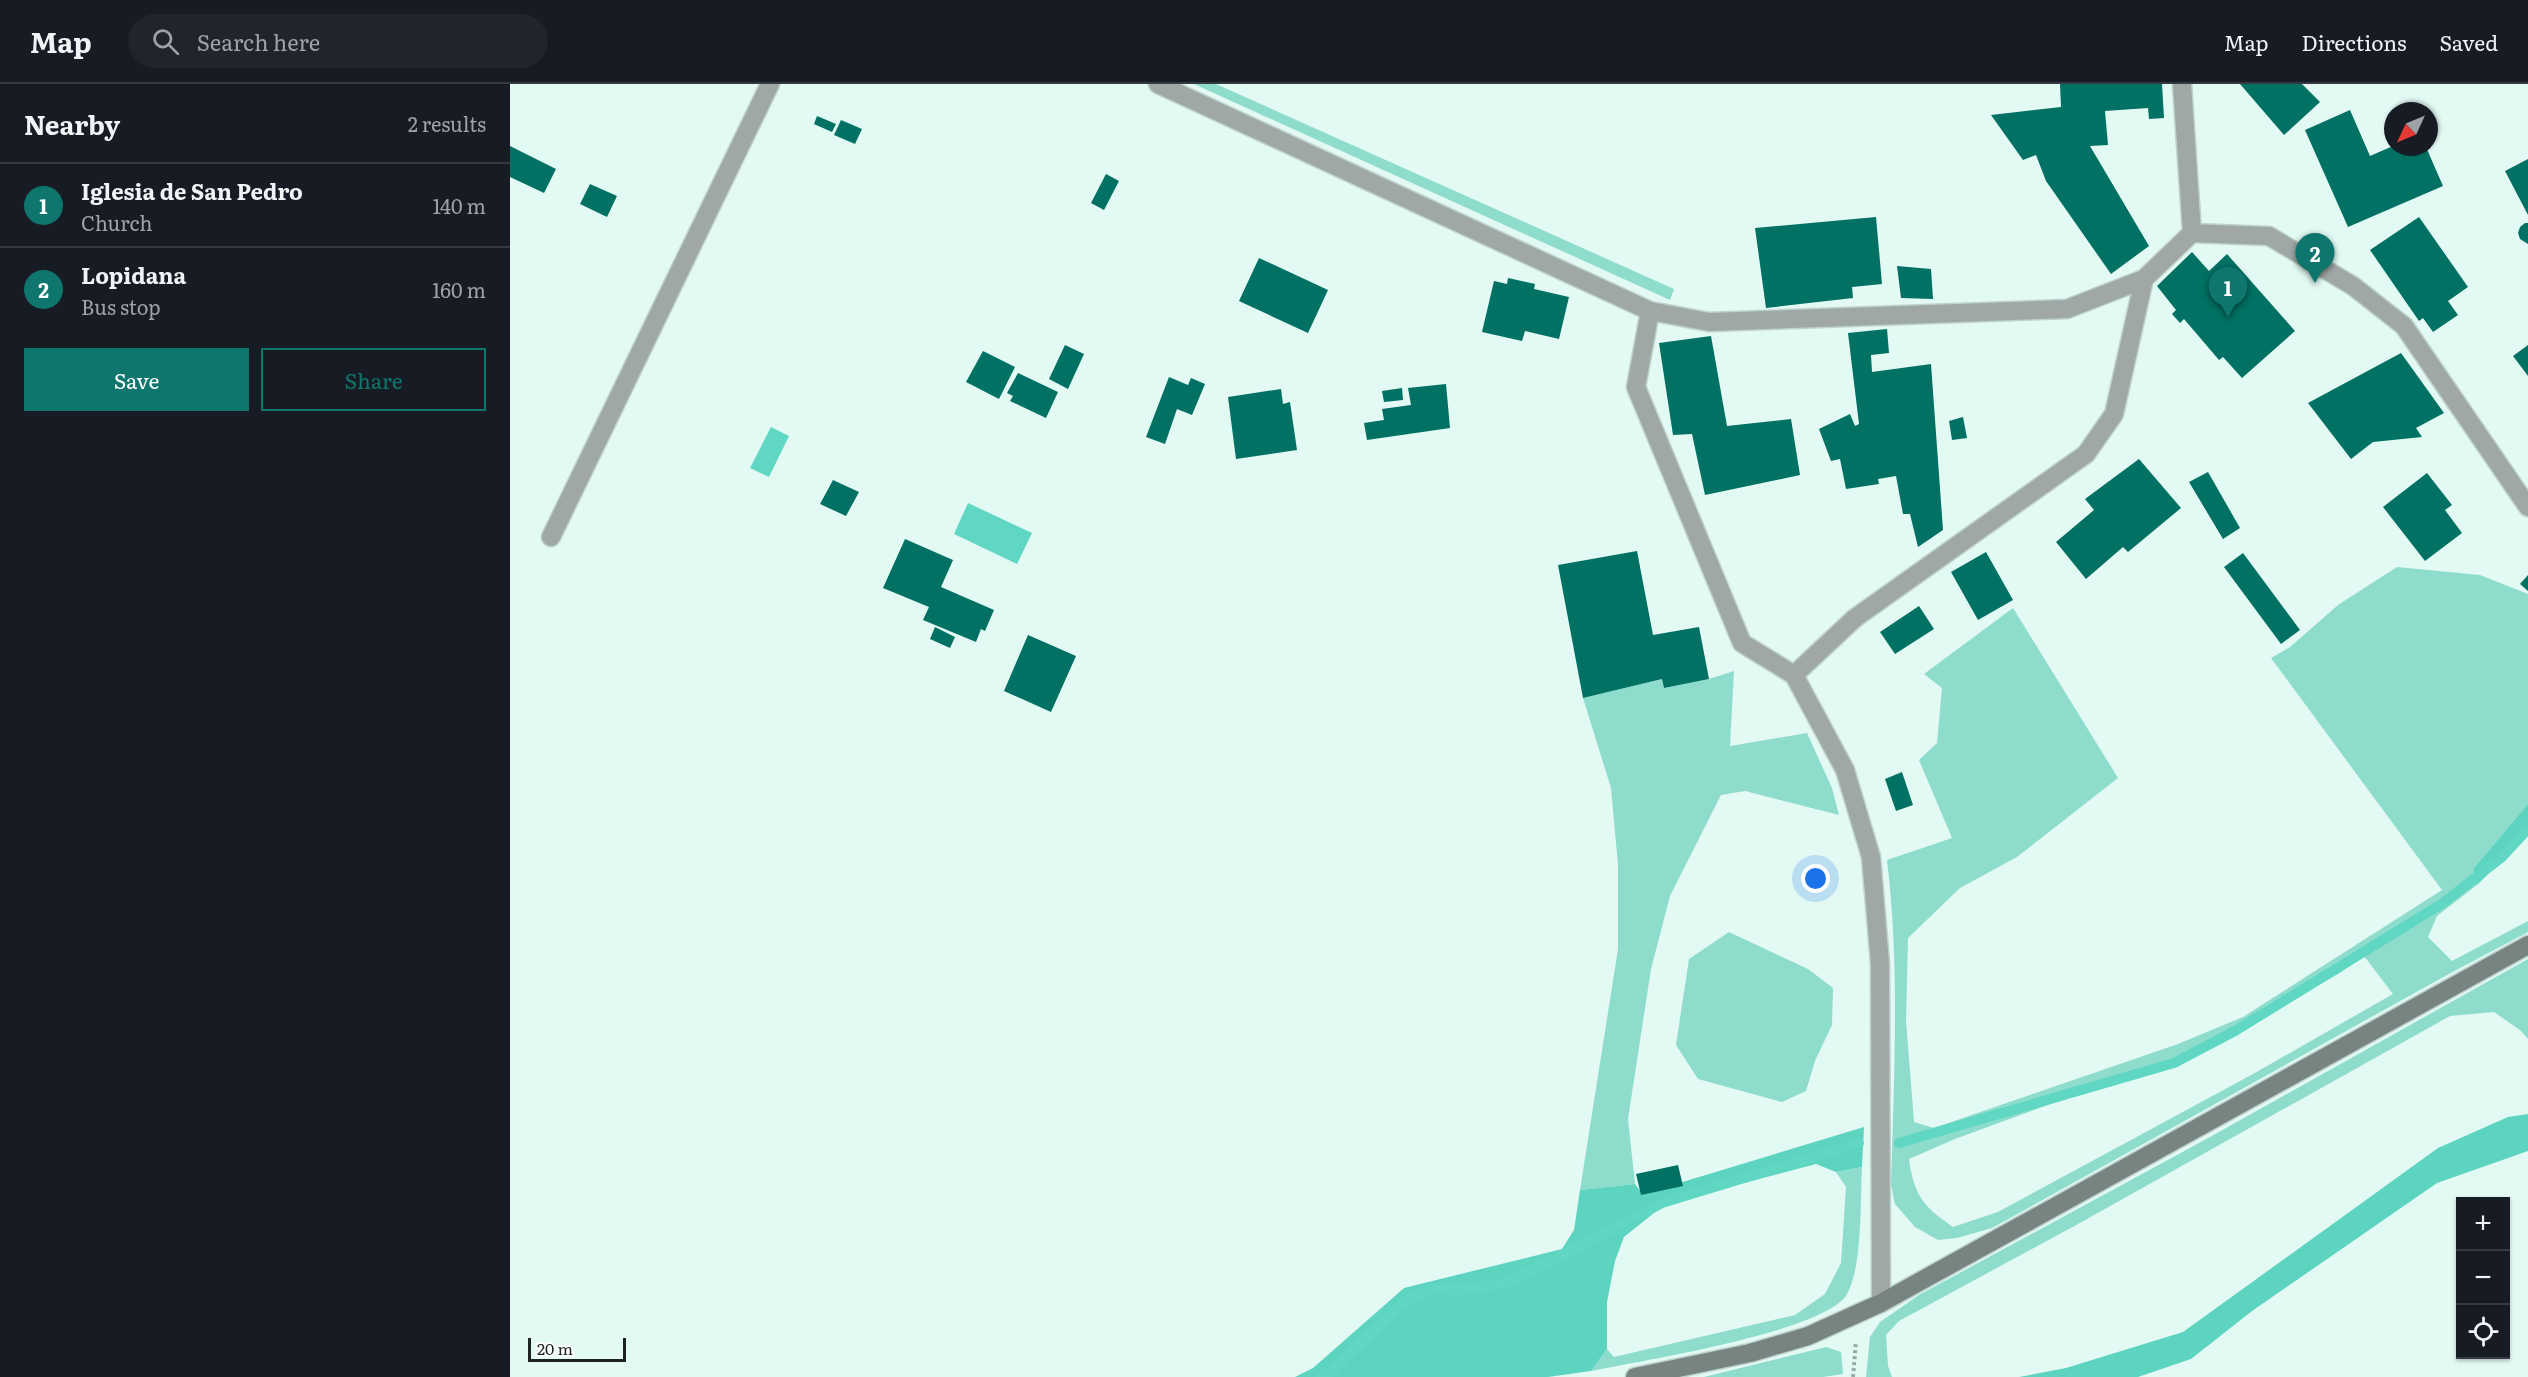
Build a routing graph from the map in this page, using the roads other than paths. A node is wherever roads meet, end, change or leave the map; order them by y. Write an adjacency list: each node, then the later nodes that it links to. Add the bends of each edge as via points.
1 (770, 84): 8 (street)
2 (1158, 84): 6 (street)
3 (2182, 84): 4 (street)
4 (2192, 233): 5 (street); 7 (street, via 2269,236 2353,286 2404,326)
5 (2144, 279): 6 (street, via 2067,309 1709,322); 9 (street, via 2114,414 2086,454 1855,618)
6 (1650, 312): 9 (street, via 1636,387 1742,643)
7 (2528, 507)
8 (551, 537)
9 (1794, 675): 11 (street, via 1845,770 1871,857 1880,963)
10 (2528, 945): 11 (street)
11 (1881, 1303): 12 (street, via 1808,1336 1750,1353)
12 (1635, 1377)

